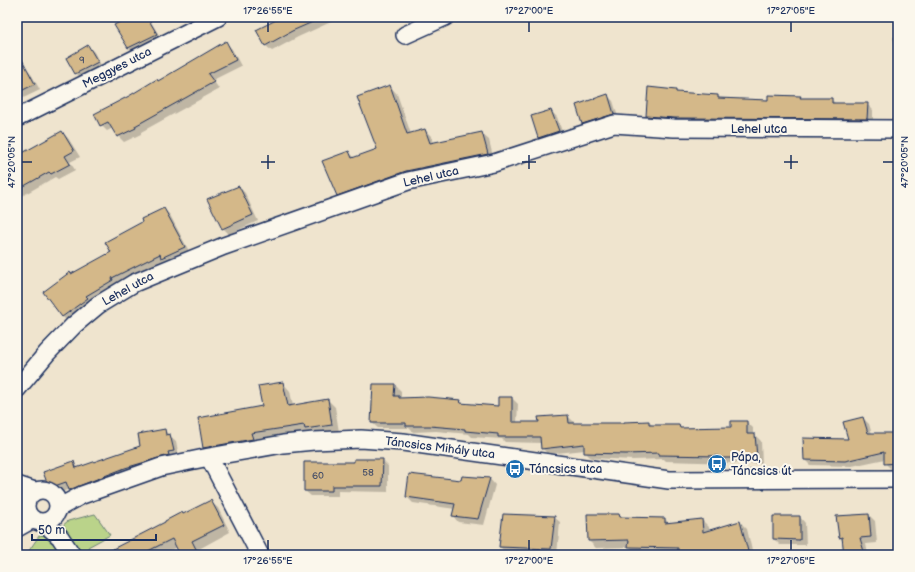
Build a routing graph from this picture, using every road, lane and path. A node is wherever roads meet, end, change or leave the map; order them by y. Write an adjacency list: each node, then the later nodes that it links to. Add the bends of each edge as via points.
1 (218, 17): 4 (street, Meggyes utca)
2 (445, 17): 3 (street)
3 (405, 35)
4 (17, 118)
5 (898, 129): 6 (street, Lehel utca, via 674,128 614,124 494,163 408,181 224,246 134,283 98,305 74,325)
6 (17, 388)
7 (209, 457): 8 (street, Táncsics Mihály utca, via 283,444 361,439 403,442 669,480); 9 (street, Táncsics Mihály utca, via 161,467 82,494); 12 (street)
8 (898, 479)
9 (35, 505): 10 (street); 11 (street)
10 (17, 528)
11 (72, 555)
12 (260, 555)

